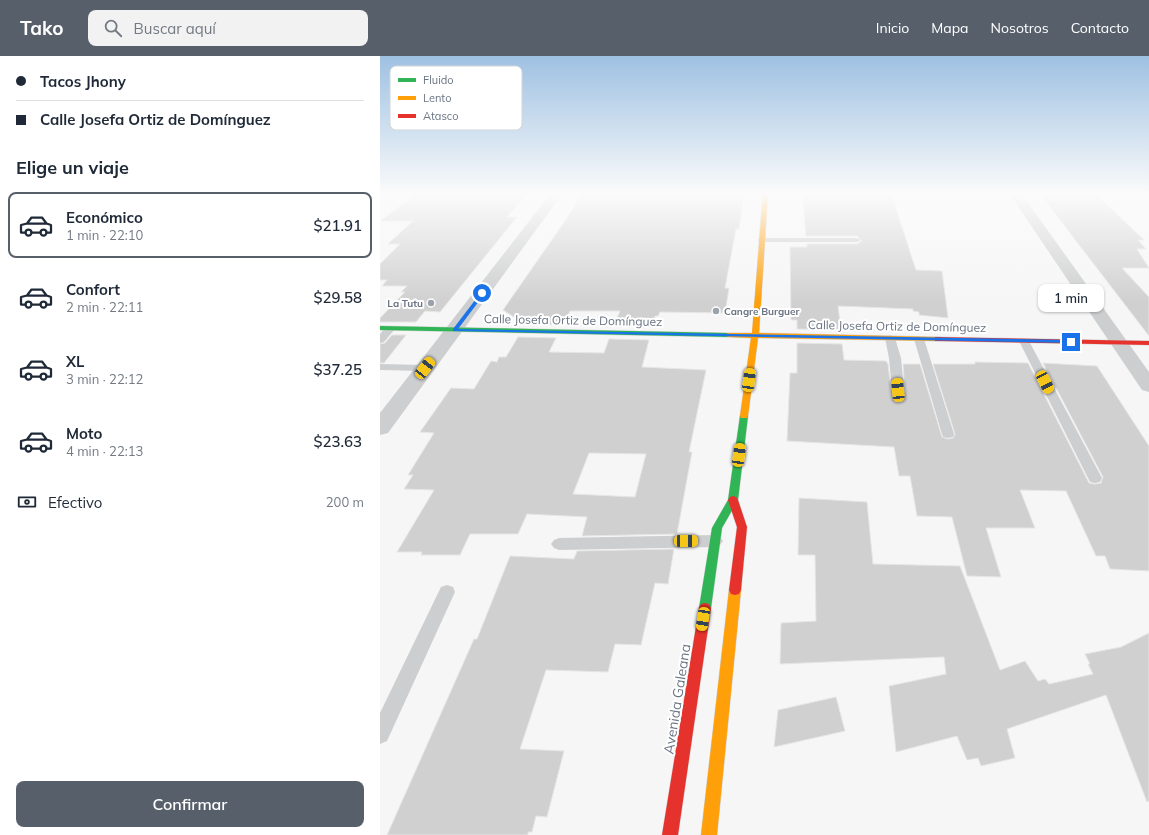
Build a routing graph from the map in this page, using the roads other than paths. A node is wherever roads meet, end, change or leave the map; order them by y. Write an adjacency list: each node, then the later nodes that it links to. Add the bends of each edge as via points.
1 (530, 229): 7 (street)
2 (763, 229): 4 (street, Avenida Galeana)
3 (1040, 229): 13 (street)
4 (762, 240): 5 (lane); 8 (street, Avenida Galeana)
5 (857, 240)
6 (385, 328): 7 (street, Calle Josefa Ortiz de Domínguez); 11 (lane)
7 (454, 330): 8 (street, Calle Josefa Ortiz de Domínguez); 16 (street)
8 (755, 335): 9 (street, Calle Josefa Ortiz de Domínguez); 22 (street, Avenida Galeana)
9 (890, 338): 10 (street, Calle Josefa Ortiz de Domínguez); 18 (lane)
10 (919, 338): 12 (street, Calle Josefa Ortiz de Domínguez); 20 (lane)
11 (380, 340)
12 (1024, 341): 13 (street, Calle Josefa Ortiz de Domínguez); 21 (lane)
13 (1118, 343): 14 (street, Calle Josefa Ortiz de Domínguez); 17 (street)
14 (1149, 343)
15 (380, 367): 16 (lane)
16 (425, 368): 19 (street)
17 (1149, 386)
18 (898, 390)
19 (380, 428)
20 (948, 434)
21 (1095, 478)
22 (733, 500): 23 (street, Avenida Galeana, via 717,528); 28 (street, Avenida Galeana, via 742,527)
23 (715, 541): 24 (lane); 27 (street, Avenida Galeana)
24 (559, 544)
25 (447, 592): 26 (lane)
26 (380, 734)
27 (670, 835)
28 (709, 835)

